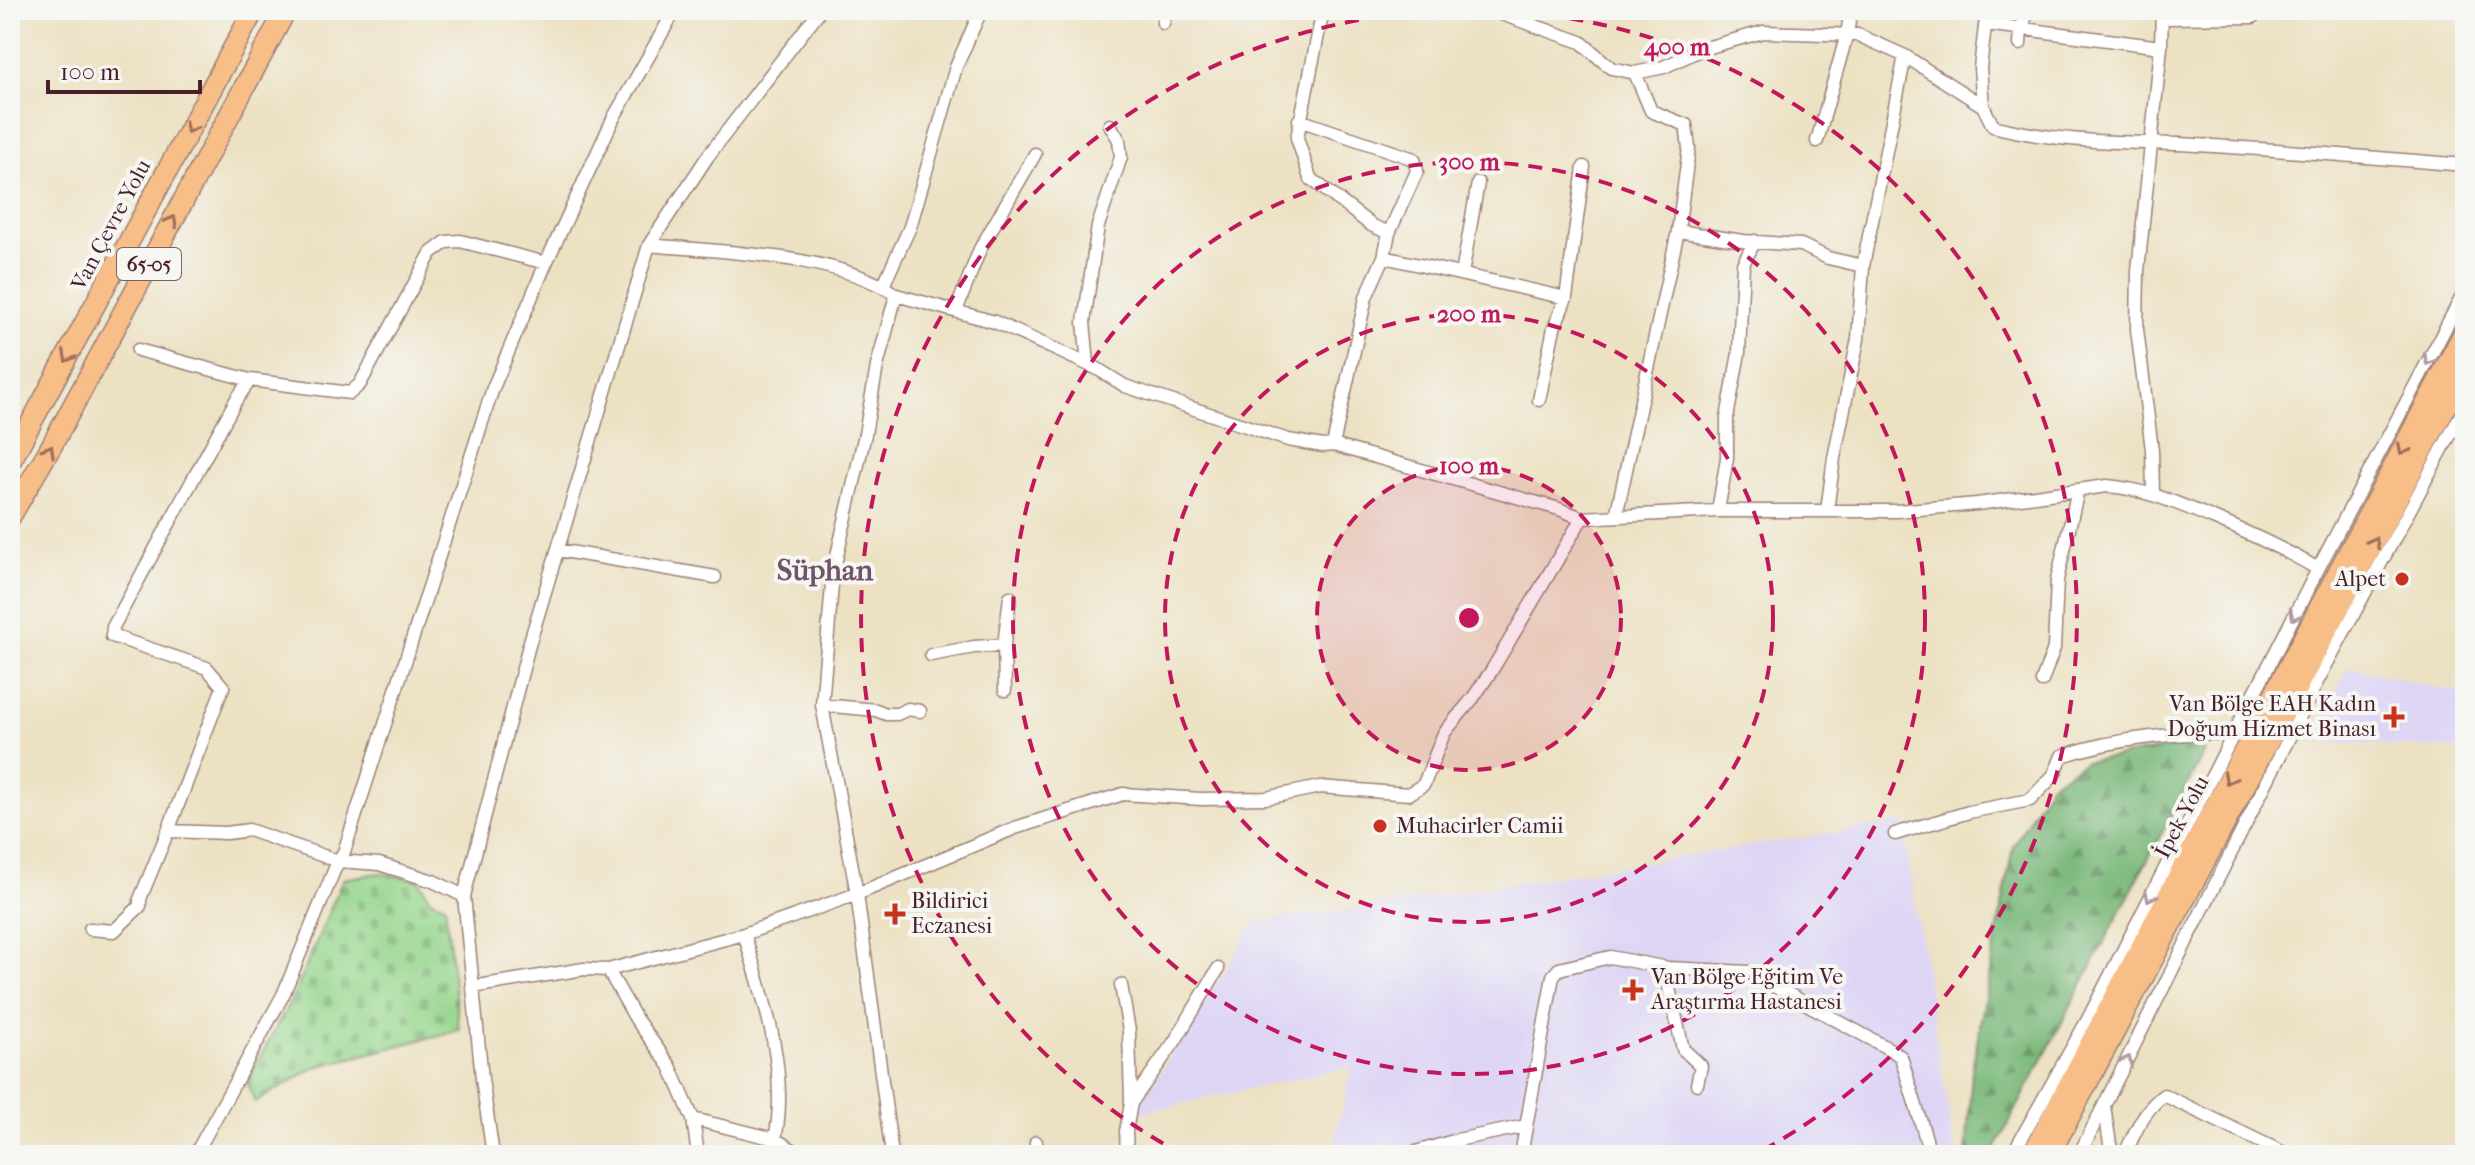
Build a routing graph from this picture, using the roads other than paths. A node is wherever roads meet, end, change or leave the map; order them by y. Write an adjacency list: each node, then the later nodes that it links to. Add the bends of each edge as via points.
1 (254, 10): 52 (highway, Van Çevre Yolu / 65-05, one-way to 52)
2 (286, 10): 58 (highway, 65-05, one-way to 2)
3 (675, 10): 36 (street, via 614,117)
4 (820, 10): 34 (street, via 708,156)
5 (1167, 10): 14 (street)
6 (1323, 10): 23 (street)
7 (1490, 10): 21 (street, via 1581,42 1611,68)
8 (1851, 10): 17 (street)
9 (1987, 10): 15 (street)
10 (2029, 10): 16 (street)
11 (2254, 10): 13 (street, via 2253,17)
12 (976, 11): 39 (street, via 910,227)
13 (2162, 14): 19 (street)
14 (1163, 23)
15 (1986, 24): 16 (street); 22 (street, via 1980,68)
16 (2021, 28): 18 (street); 19 (street)
17 (1847, 34): 20 (street); 21 (street, via 1763,32); 25 (street)
18 (2020, 44)
19 (2161, 47): 26 (street)
20 (1905, 56): 22 (street); 37 (street)
21 (1635, 73): 31 (street, via 1651,111 1686,125 1689,148)
22 (1983, 106): 26 (street, via 1993,126 2020,133)
23 (1299, 120): 32 (street, via 1297,138 1310,178); 32 (street, via 1414,159 1417,171)
24 (1110, 125): 46 (street, via 1121,157 1098,226 1084,322)
25 (1817, 141)
26 (2149, 144): 28 (street); 54 (street, via 2137,329)
27 (1035, 154): 43 (street, via 980,249)
28 (2465, 165)
29 (1584, 167): 42 (street)
30 (1478, 183): 38 (street)
31 (1678, 231): 33 (street); 57 (street)
32 (1389, 233): 35 (street)
33 (1755, 241): 37 (street, via 1801,245); 55 (street, via 1743,264 1739,353)
34 (649, 245): 39 (street, via 835,268); 60 (street)
35 (1384, 257): 38 (street); 51 (street, via 1366,297)
36 (546, 263): 48 (street, via 446,242 431,253 360,384 350,393); 74 (street, via 493,388)
37 (1863, 266): 56 (street, via 1858,339)
38 (1462, 274): 42 (street)
39 (883, 286): 41 (street)
40 (2465, 291): 61 (street, one-way to 61)
41 (896, 295): 43 (street); 68 (street, via 833,573)
42 (1566, 298): 49 (street)
43 (956, 311): 46 (street, via 995,322)
44 (2465, 331): 104 (highway, İpek Yolu, one-way to 104)
45 (138, 350): 48 (street)
46 (1088, 364): 51 (street, via 1125,386 1273,436)
47 (2465, 370): 71 (highway, İpek Yolu, one-way to 47)
48 (250, 380): 72 (street, via 113,627 112,636 207,668 223,687)
49 (1539, 400)
50 (2465, 407): 86 (street, one-way to 50, via 2317,682)
51 (1333, 445): 59 (street)
52 (10, 462)
53 (2078, 490): 54 (street, via 2107,486); 56 (street, via 1923,509); 66 (street, via 2057,580 2054,648)
54 (2153, 493): 61 (street, via 2265,539)
55 (1718, 511): 56 (street); 57 (street)
56 (1827, 511)
57 (1616, 516): 59 (street)
58 (10, 517)
59 (1582, 518): 75 (street, via 1492,670 1444,733 1424,784 1409,794 1320,787 1266,798 1123,794 1015,828)
60 (558, 550): 62 (street); 76 (street)
61 (2318, 569): 70 (street, one-way to 70)
62 (715, 577)
63 (1010, 597): 64 (street)
64 (1004, 645): 65 (street); 67 (street)
65 (931, 655)
66 (2042, 681)
67 (1005, 690)
68 (822, 705): 69 (street, via 886,714); 75 (street)
69 (920, 711)
70 (2234, 734): 73 (street, via 2093,745 2062,756 2054,775 2030,800); 103 (street, one-way to 103)
71 (2233, 810): 105 (highway, İpek Yolu); 106 (highway)
72 (168, 831): 74 (street, via 249,830); 77 (street, via 140,906 114,931)
73 (1895, 834)
74 (338, 861): 76 (street, via 379,864); 93 (street, via 283,995)
75 (857, 894): 78 (street); 97 (street)
76 (464, 896): 83 (street)
77 (90, 929)
78 (744, 934): 81 (street); 89 (street, via 769,1016 779,1093)
79 (1668, 968): 84 (street, via 1683,1049 1701,1066); 88 (street, via 1610,957 1559,969 1553,976); 102 (street, via 1748,972 1893,1051 1901,1057)
80 (1218, 969): 85 (street)
81 (608, 970): 83 (street); 87 (street, via 670,1066)
82 (1121, 985): 85 (street, via 1129,1031)
83 (472, 987): 94 (street)
84 (1697, 1084)
85 (1131, 1103): 99 (street)
86 (2104, 1106): 91 (street); 107 (street)
87 (693, 1119): 89 (street); 95 (street)
88 (1526, 1126): 100 (street); 101 (street)
89 (775, 1139): 96 (street)
90 (1036, 1142): 98 (street)
91 (2105, 1153): 92 (street)
92 (2128, 1154): 108 (street, via 2141,1118 2164,1095)
93 (195, 1155)
94 (493, 1155)
95 (698, 1155)
96 (801, 1155)
97 (892, 1155)
98 (1031, 1155)
99 (1127, 1155)
100 (1406, 1155)
101 (1521, 1155)
102 (1929, 1155)
103 (2012, 1155)
104 (2032, 1155)
105 (2049, 1155)
106 (2061, 1155)
107 (2079, 1155)
108 (2288, 1155)

